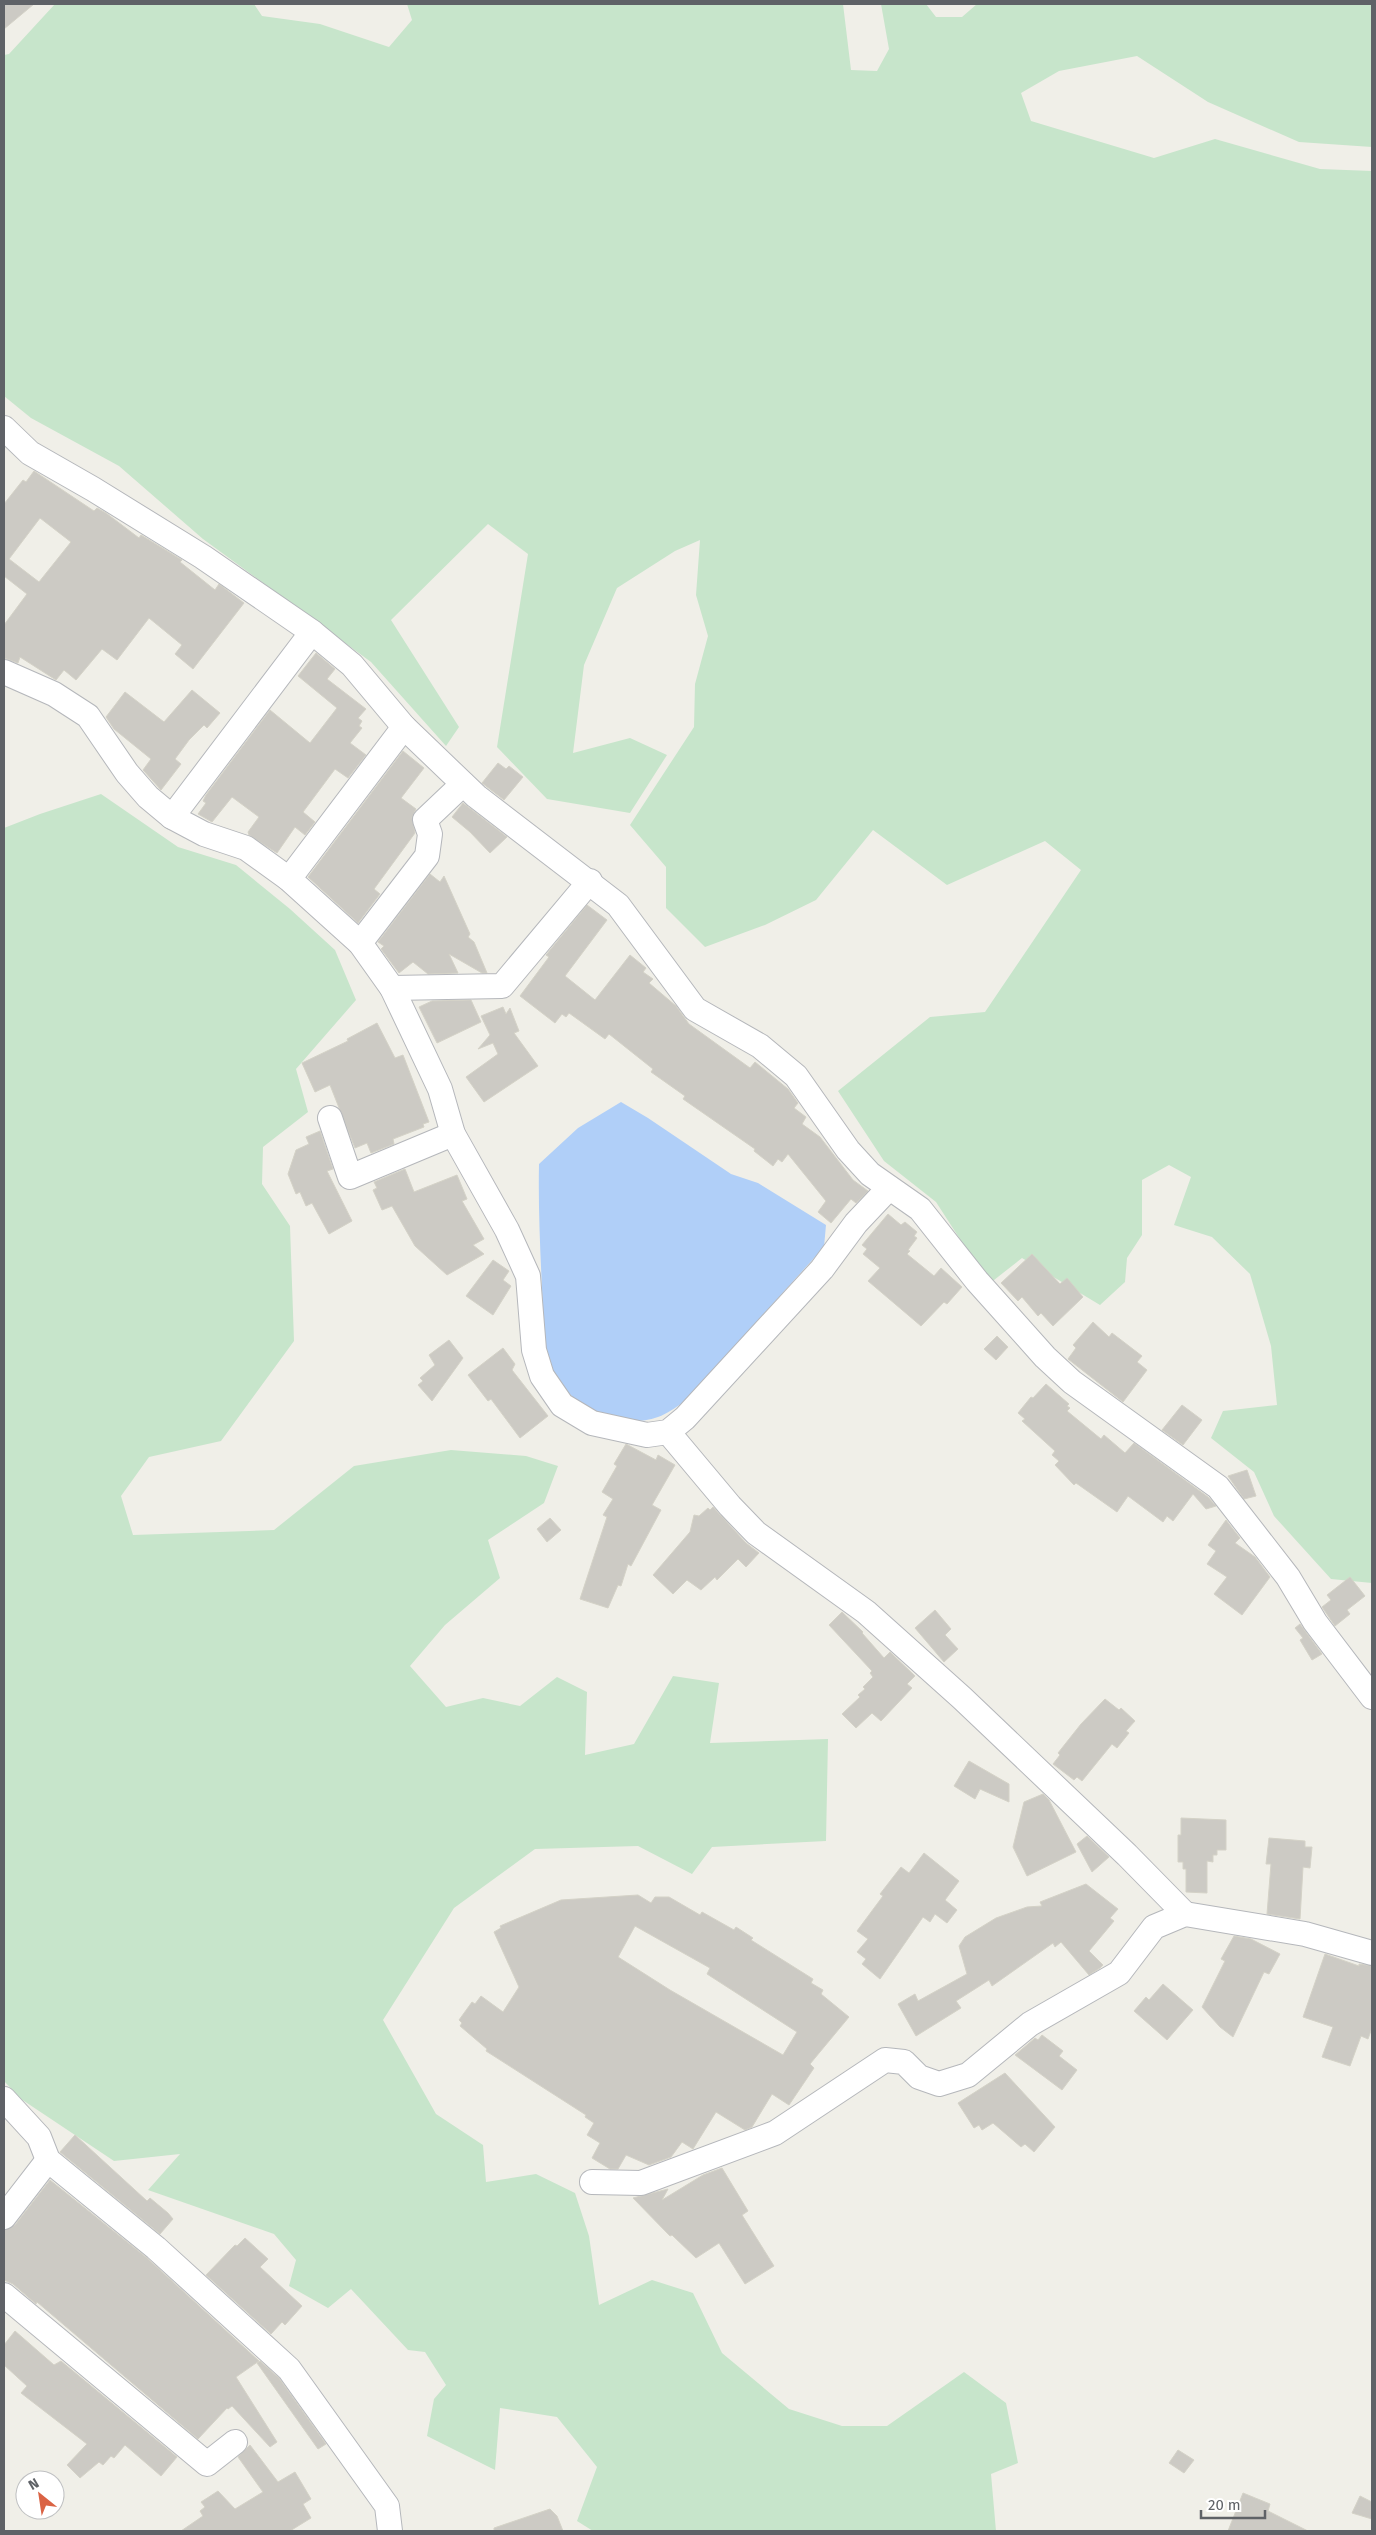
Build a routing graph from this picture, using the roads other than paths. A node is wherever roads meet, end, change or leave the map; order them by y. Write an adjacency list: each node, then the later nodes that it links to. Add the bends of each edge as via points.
1 (4, 428): 2 (street, via 30,453 203,557)
2 (312, 632): 4 (street, via 352,664); 6 (street)
3 (4, 672): 6 (street, via 54,694 88,716 127,773)
4 (404, 727): 5 (street); 7 (street)
5 (463, 784): 8 (street); 9 (street, via 425,820 430,834 427,856)
6 (172, 817): 7 (street, via 204,834 246,848)
7 (290, 879): 9 (street)
8 (590, 881): 10 (street, via 502,986); 13 (street, via 618,905 695,1009 760,1046 796,1076 848,1150 870,1174)
9 (360, 943): 10 (street)
10 (392, 988): 12 (street, via 440,1088)
11 (330, 1118): 12 (street, via 350,1177)
12 (453, 1134): 14 (street, via 507,1230 528,1276 534,1350 542,1376 562,1405 592,1423 647,1435)
13 (889, 1188): 14 (street, via 856,1223 822,1269); 15 (street, via 920,1209 977,1281 1044,1357 1072,1382 1218,1487 1288,1577 1315,1622)
14 (668, 1432): 16 (street, via 756,1533 866,1612 962,1698)
15 (1372, 1697)
16 (1185, 1914): 17 (street, via 1305,1934); 20 (street, via 1154,1927 1120,1973 1030,2024 968,2075 939,2084 919,2077 904,2062 885,2060 775,2133 641,2183)
17 (1372, 1953)
18 (4, 2099): 19 (street, via 39,2137)
19 (48, 2160): 21 (street); 24 (street, via 156,2248 288,2369 386,2506)
20 (592, 2182)
21 (4, 2217)
22 (4, 2295): 23 (street, via 207,2464)
23 (235, 2442)
24 (390, 2531)

